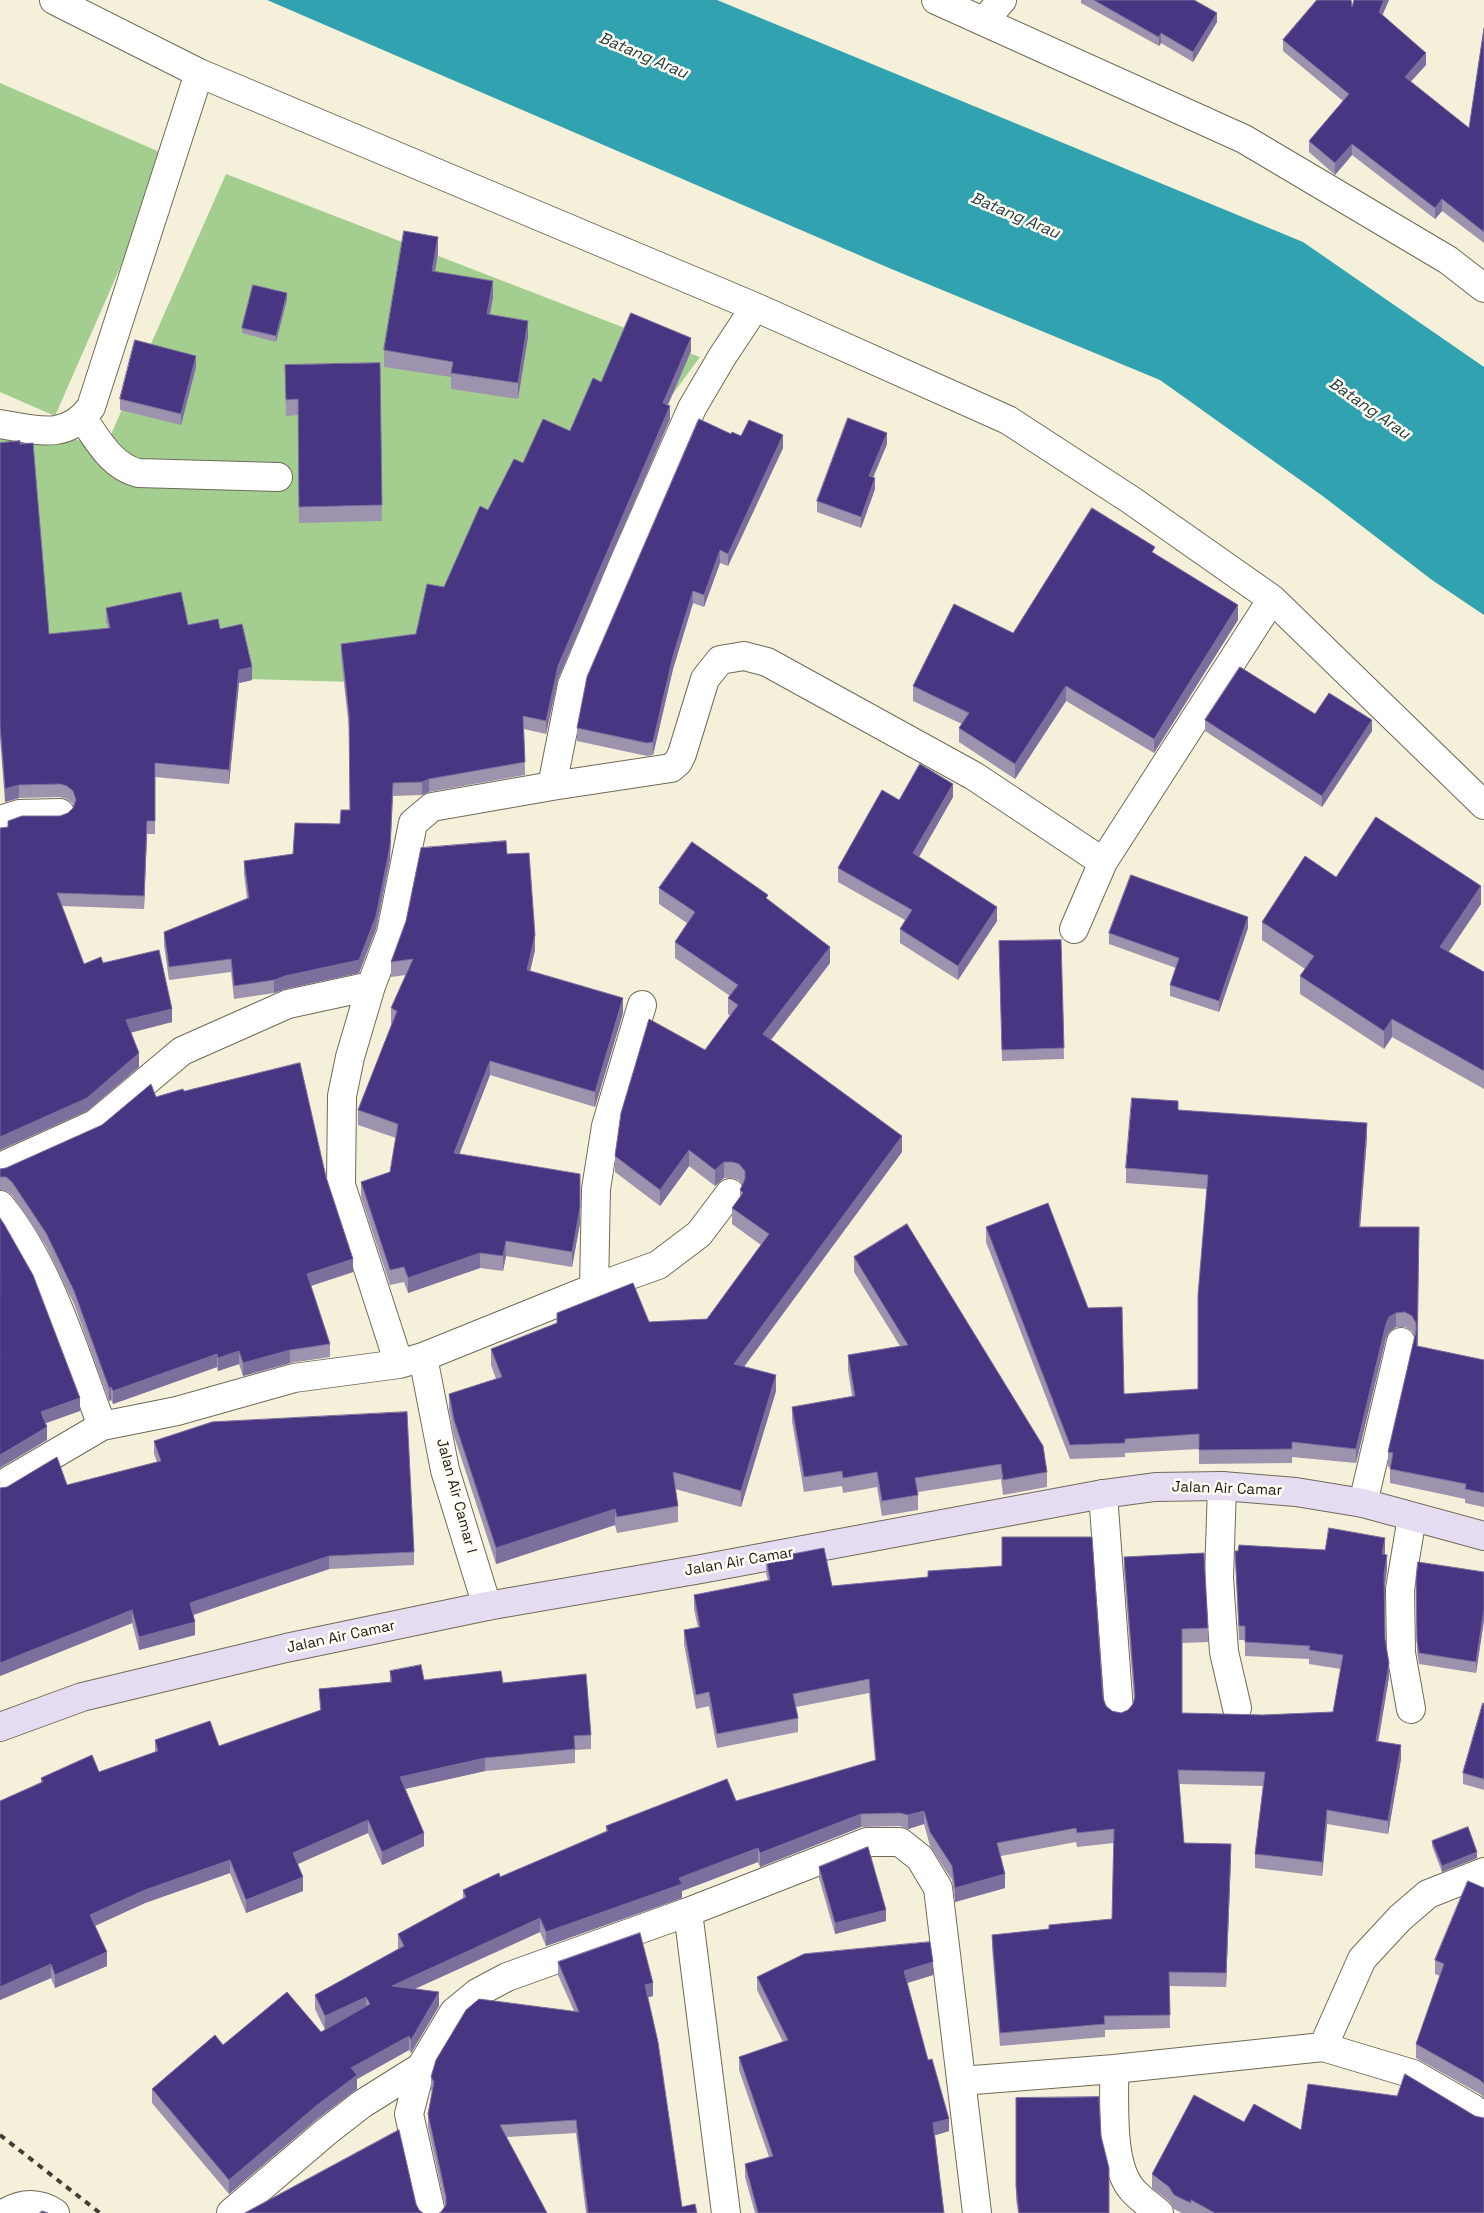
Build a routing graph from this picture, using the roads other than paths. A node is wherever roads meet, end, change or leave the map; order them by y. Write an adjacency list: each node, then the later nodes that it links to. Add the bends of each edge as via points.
1 (54, 0): 5 (street)
2 (936, 0): 4 (street)
3 (1002, 0): 4 (street)
4 (984, 21): 6 (street, via 1244,139 1448,260)
5 (199, 73): 7 (street); 8 (street, via 91,407)
6 (1484, 288)
7 (755, 307): 11 (street, via 1008,420 1131,500); 12 (street, via 692,408 572,684)
8 (83, 419): 9 (street, via 70,426 46,431); 10 (street, via 111,458 127,470)
9 (0, 424)
10 (278, 477)
11 (1272, 599): 13 (street); 16 (street)
12 (552, 786): 16 (street, Jalan Air Camar I, via 671,768 682,754 705,679 720,660 744,656 767,662 974,776); 18 (street, Jalan Air Camar I, via 432,808 413,823 391,933)
13 (1484, 805)
14 (60, 813): 15 (street, via 19,814)
15 (0, 820)
16 (1103, 862): 17 (street)
17 (1074, 929)
18 (371, 986): 20 (street, via 288,1004 182,1051 96,1124); 25 (street, Jalan Air Camar I, via 342,1096 341,1185)
19 (642, 1005): 23 (street, via 606,1126 596,1189)
20 (0, 1167)
21 (730, 1193): 23 (street, via 699,1234 658,1265)
22 (5, 1220): 26 (street, via 49,1286)
23 (594, 1288): 25 (street)
24 (1401, 1342): 30 (street)
25 (411, 1360): 26 (street, via 294,1378 177,1411); 33 (street, Jalan Air Camar I)
26 (102, 1426): 27 (street)
27 (0, 1486)
28 (1222, 1486): 29 (main road, Jalan Air Camar, via 1155,1487); 30 (main road, Jalan Air Camar, via 1296,1492); 34 (street, via 1219,1578 1224,1652)
29 (1102, 1494): 33 (main road, Jalan Air Camar, via 700,1570); 36 (street)
30 (1363, 1503): 31 (main road, Jalan Air Camar)
31 (1412, 1517): 32 (main road, Jalan Air Camar); 35 (street, via 1400,1589 1401,1653)
32 (1484, 1536)
33 (487, 1606): 37 (main road, Jalan Air Camar, via 286,1648 82,1697)
34 (1237, 1708)
35 (1411, 1709)
36 (1119, 1711)
37 (0, 1727)
38 (1484, 1872): 40 (street, via 1428,1894 1400,1918 1362,1959)
39 (688, 1912): 41 (street, via 507,1977 477,1994 454,2012); 43 (street, via 867,1842 900,1842 920,1858 938,1888); 49 (street)
40 (1323, 2047): 42 (street); 44 (street, via 1414,2074)
41 (421, 2067): 47 (street, via 333,2126); 48 (street, via 409,2114)
42 (1114, 2069): 43 (street); 51 (street, via 1116,2142 1122,2170 1130,2187)
43 (962, 2081): 50 (street)
44 (1484, 2117)
45 (5, 2213): 46 (street, via 31,2204 44,2206)
46 (55, 2213)
47 (231, 2213)
48 (431, 2213)
49 (726, 2213)
50 (977, 2213)
51 (1159, 2213)

